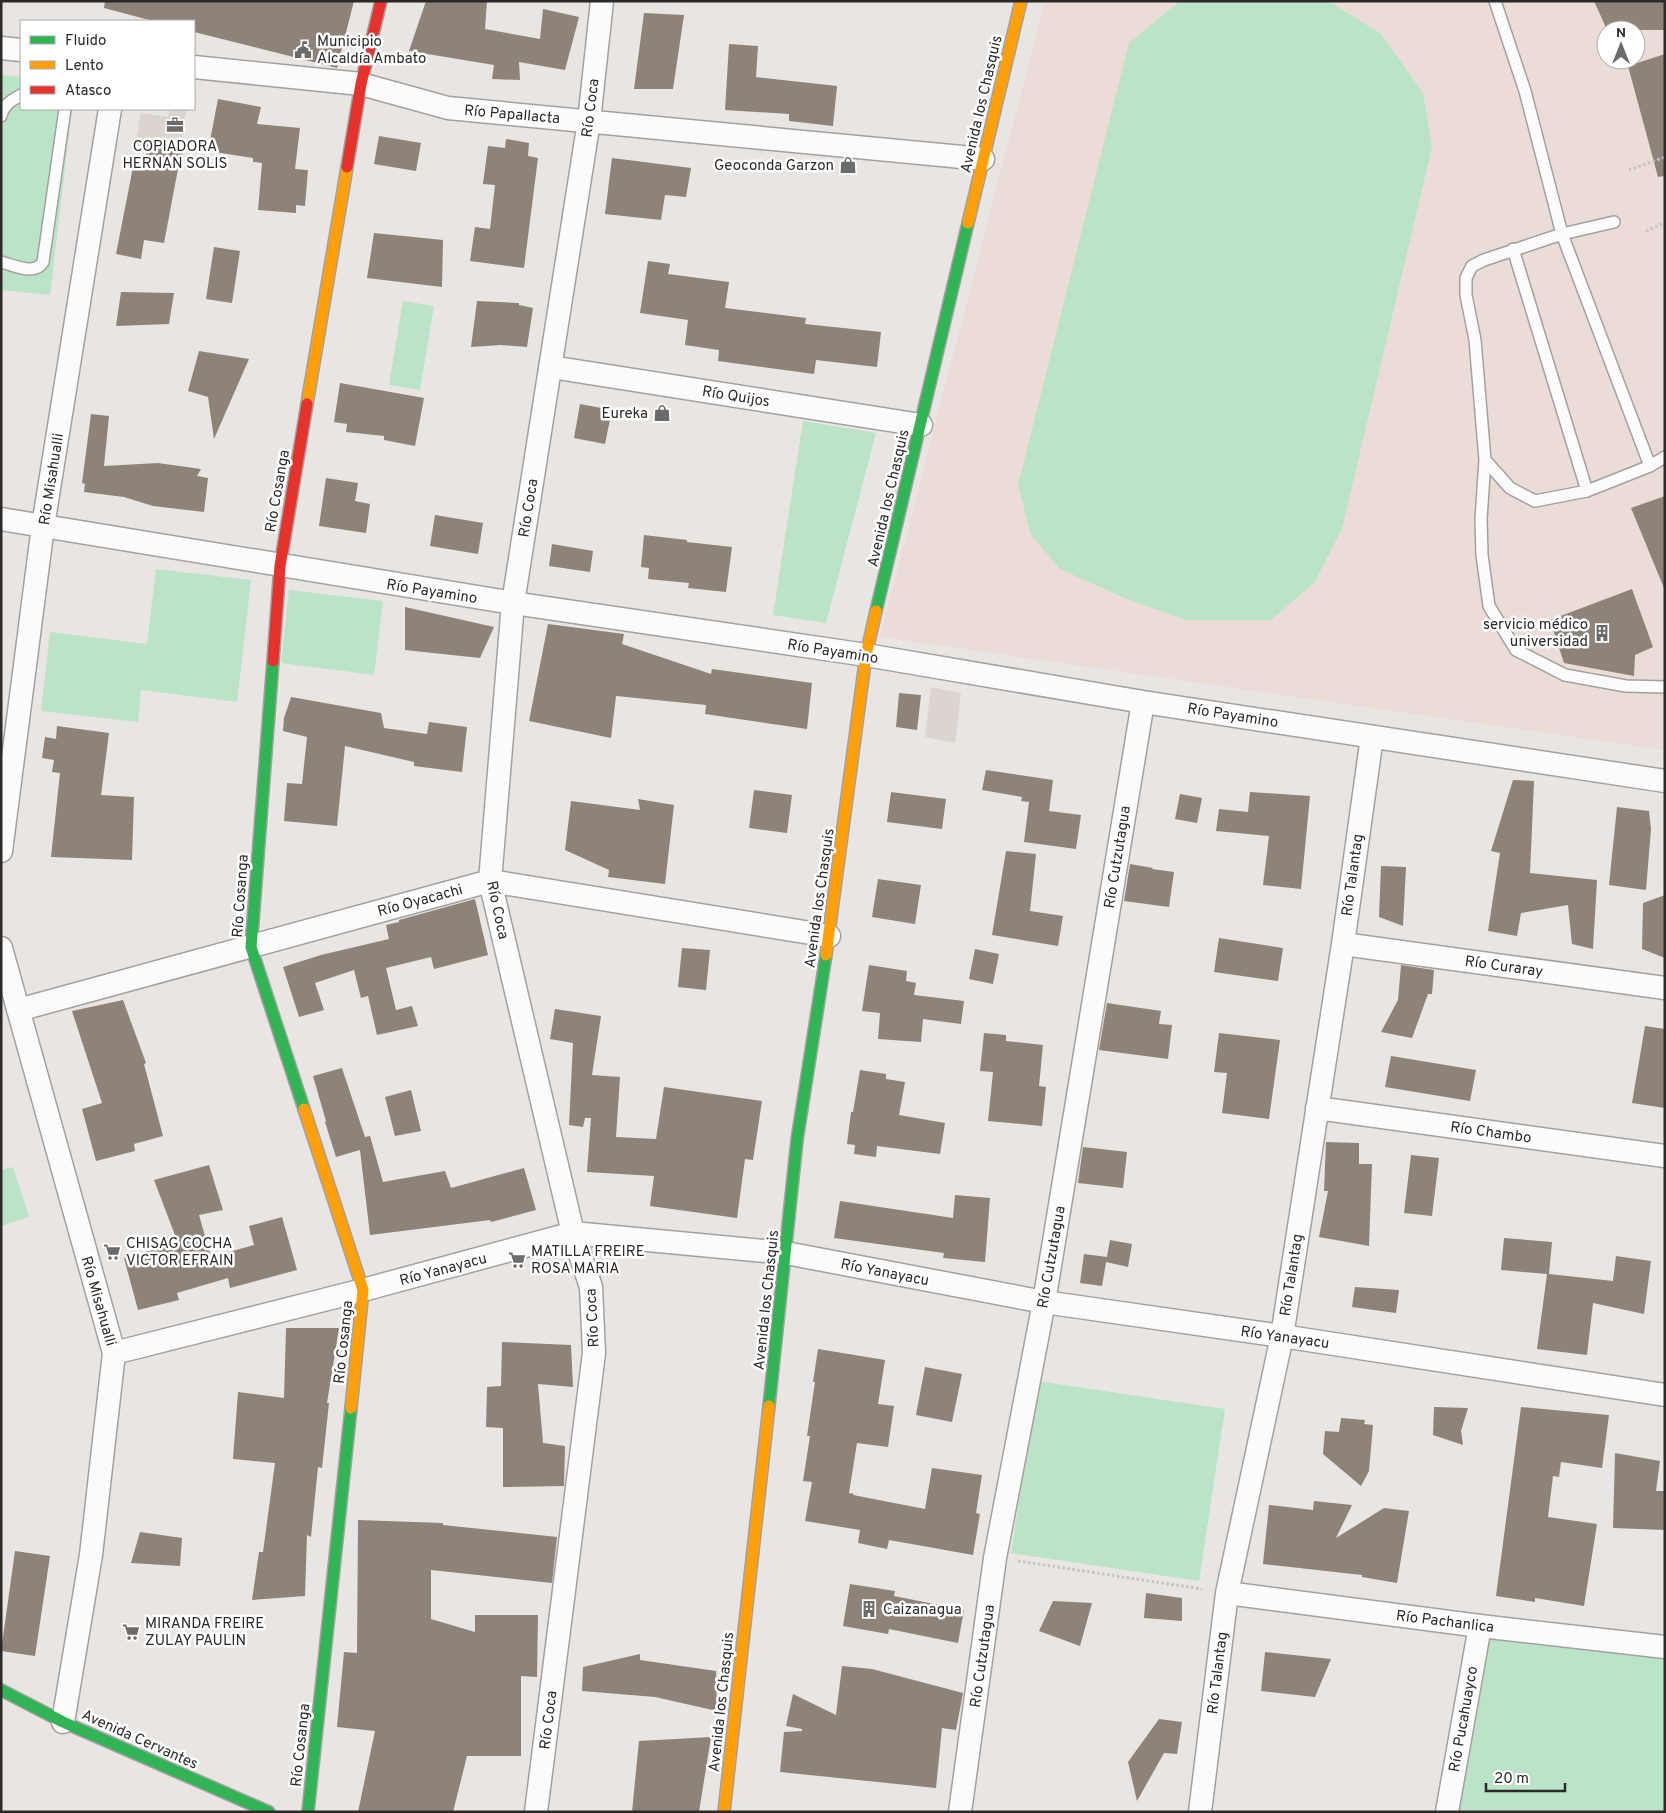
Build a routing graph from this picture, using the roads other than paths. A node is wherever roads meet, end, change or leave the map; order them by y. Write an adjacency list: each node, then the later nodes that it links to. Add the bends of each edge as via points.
1 (381, 1): 8 (street, Río Cosanga)
2 (602, 1): 13 (street, Río Coca)
3 (1021, 1): 14 (street, Avenida los Chasquis)
4 (1494, 1): 16 (lane, via 1525,91)
5 (1, 48): 6 (street)
6 (20, 50)
7 (195, 67): 8 (street, Río Papallacta)
8 (361, 84): 13 (street, Río Papallacta, via 448,108); 27 (street, Río Cosanga)
9 (20, 96): 12 (lane, via 11,100)
10 (65, 110): 18 (lane, via 42,262 33,270)
11 (110, 110): 26 (street, Río Misahualli)
12 (1, 116)
13 (589, 122): 14 (street, Río Papallacta); 19 (street, Río Coca)
14 (983, 159): 20 (street, Avenida los Chasquis)
15 (1614, 222): 16 (lane)
16 (1562, 234): 17 (lane); 23 (lane)
17 (1513, 249): 22 (lane, via 1472,266 1466,278 1466,296 1475,340); 24 (lane)
18 (1, 262)
19 (551, 367): 20 (street, Río Quijos); 28 (street, Río Coca)
20 (921, 425): 29 (street, Avenida los Chasquis)
21 (1665, 457): 23 (lane)
22 (1485, 460): 24 (lane, via 1510,488 1535,502); 30 (lane, via 1481,519 1489,606 1516,650 1565,675 1626,686)
23 (1650, 466): 24 (lane)
24 (1587, 490)
25 (1, 519): 26 (street, Río Payamino)
26 (43, 526): 27 (street, Río Payamino); 34 (street, Río Misahualli)
27 (280, 566): 28 (street, Río Payamino); 38 (street, Río Cosanga)
28 (513, 603): 29 (street, Río Payamino); 35 (street, Río Coca)
29 (866, 655): 31 (street, Río Payamino); 36 (street, Avenida los Chasquis)
30 (1665, 687)
31 (1143, 702): 32 (street, Río Payamino); 47 (street, Río Cutzutagua)
32 (1372, 737): 33 (street, Río Payamino); 37 (street, Río Talantag)
33 (1665, 781)
34 (1, 852)
35 (490, 881): 36 (street, Río Oyacachi); 38 (street, Río Oyacachi); 44 (street, Río Coca)
36 (829, 936): 45 (street, Avenida los Chasquis, via 797,1140)
37 (1343, 944): 40 (street, Río Curaray); 42 (street, Río Talantag)
38 (251, 947): 41 (street, Río Oyacachi); 46 (street, Río Cosanga)
39 (1, 948): 41 (street, Río Misahualli)
40 (1665, 988)
41 (18, 1010): 49 (street, Río Misahualli)
42 (1317, 1108): 43 (street, Río Chambo); 48 (street, Río Talantag)
43 (1665, 1156)
44 (573, 1233): 45 (street, Río Yanayacu); 46 (street, Río Yanayacu); 58 (street, Río Coca, via 591,1287 594,1353)
45 (786, 1253): 47 (street, Río Yanayacu); 59 (street, Avenida los Chasquis)
46 (363, 1290): 49 (street, Río Yanayacu); 57 (street, Río Cosanga)
47 (1044, 1302): 48 (street, Río Yanayacu); 60 (street, Río Cutzutagua, via 995,1558)
48 (1282, 1336): 50 (street, Río Yanayacu); 51 (street, Río Talantag)
49 (114, 1353): 55 (street, Río Misahualli, via 91,1554)
50 (1665, 1395)
51 (1226, 1593): 52 (street, Río Pachanlica); 61 (street, Río Talantag)
52 (1480, 1626): 53 (street, Río Pachanlica); 62 (street, Río Pucahuayco)
53 (1665, 1647)
54 (1, 1690): 55 (street, Avenida Cervantes)
55 (63, 1722): 56 (street, Avenida Cervantes)
56 (269, 1812)
57 (308, 1812)
58 (536, 1812)
59 (724, 1812)
60 (960, 1812)
61 (1200, 1812)
62 (1447, 1812)

